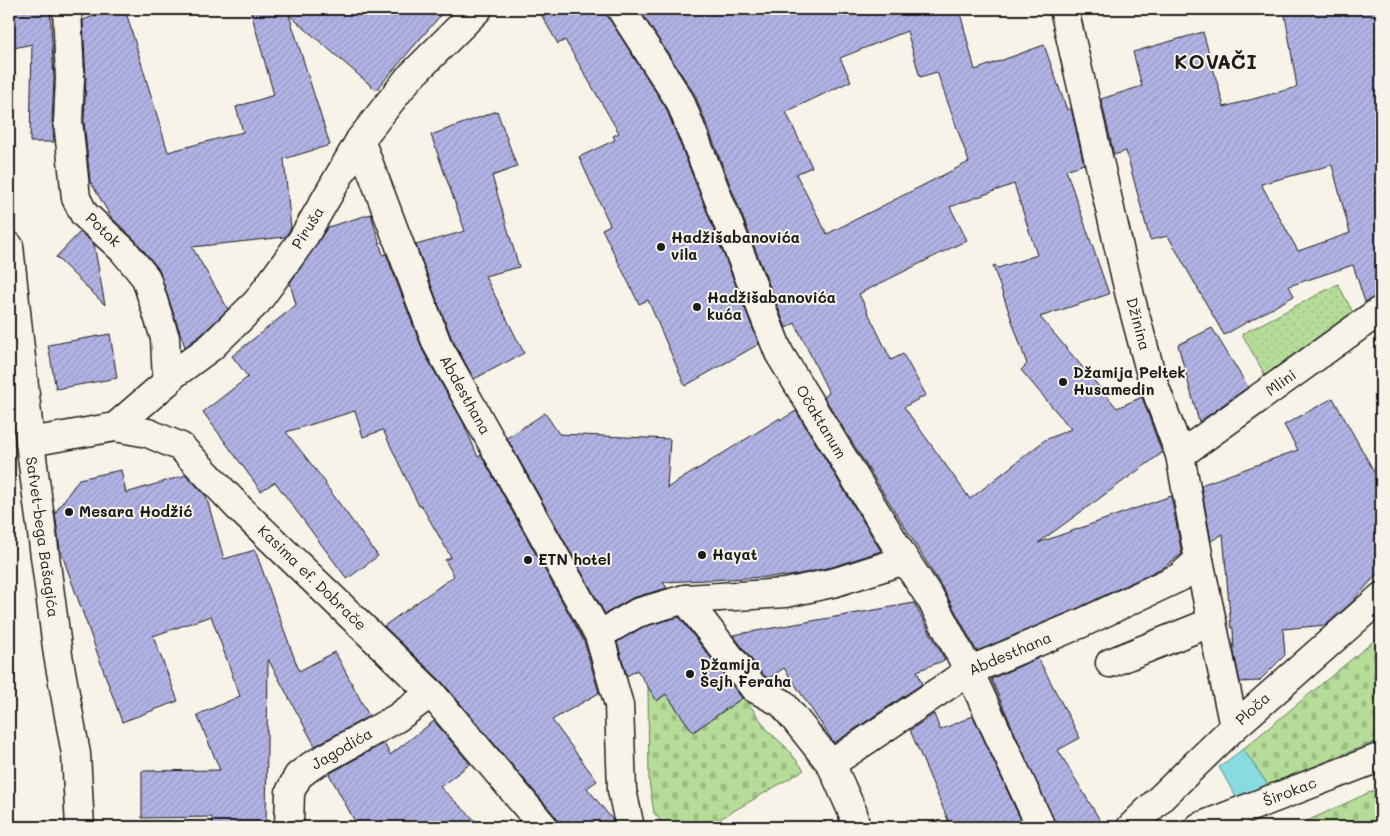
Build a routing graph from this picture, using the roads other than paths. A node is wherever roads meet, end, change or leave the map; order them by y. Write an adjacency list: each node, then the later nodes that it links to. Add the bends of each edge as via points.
1 (67, 9): 8 (street, Potok, via 68,121 76,198 84,214 123,250 146,278 165,338)
2 (478, 9): 5 (street, Piruša, via 408,79)
3 (621, 9): 12 (street, Očaktanum, via 680,101 779,353)
4 (1064, 9): 11 (street, Džinina, via 1130,296 1153,382)
5 (360, 140): 8 (street, Piruša, via 302,240 257,302 211,347); 17 (street, Abdesthana, via 437,344)
6 (9, 246): 10 (street, Safvet-bega Bašagića)
7 (1381, 310): 11 (street, Mlini)
8 (167, 382): 9 (street, Piruša)
9 (115, 427): 10 (street, Kasima ef. Dobrače); 20 (street, Kasima ef. Dobrače, via 148,433 181,447 239,508)
10 (30, 442): 25 (street, Safvet-bega Bašagića, via 58,655 76,754)
11 (1180, 455): 13 (street, Džinina)
12 (905, 560): 15 (street, via 836,582 786,592); 19 (street, Očaktanum, via 932,601)
13 (1199, 560): 16 (street, Džinina); 19 (street, Abdesthana, via 1180,578)
14 (1381, 597): 21 (street, Ploča)
15 (684, 599): 17 (street, via 637,613); 23 (street, via 754,688 782,703)
16 (1212, 622): 18 (street); 21 (street, Džinina)
17 (599, 635): 24 (street, Abdesthana, via 619,704 622,790)
18 (1110, 663)
19 (968, 670): 23 (street, Abdesthana); 29 (street, Očaktanum)
20 (431, 692): 26 (street, Jagodića, via 397,718 298,776 290,792); 27 (street, Kasima ef. Dobrače)
21 (1234, 726): 30 (street, Ploča)
22 (1381, 757): 31 (street, Širokac)
23 (831, 764): 28 (street, via 853,813)
24 (629, 823)
25 (80, 827)
26 (289, 827)
27 (544, 827)
28 (855, 827)
29 (1041, 827)
30 (1131, 827)
31 (1200, 827)

